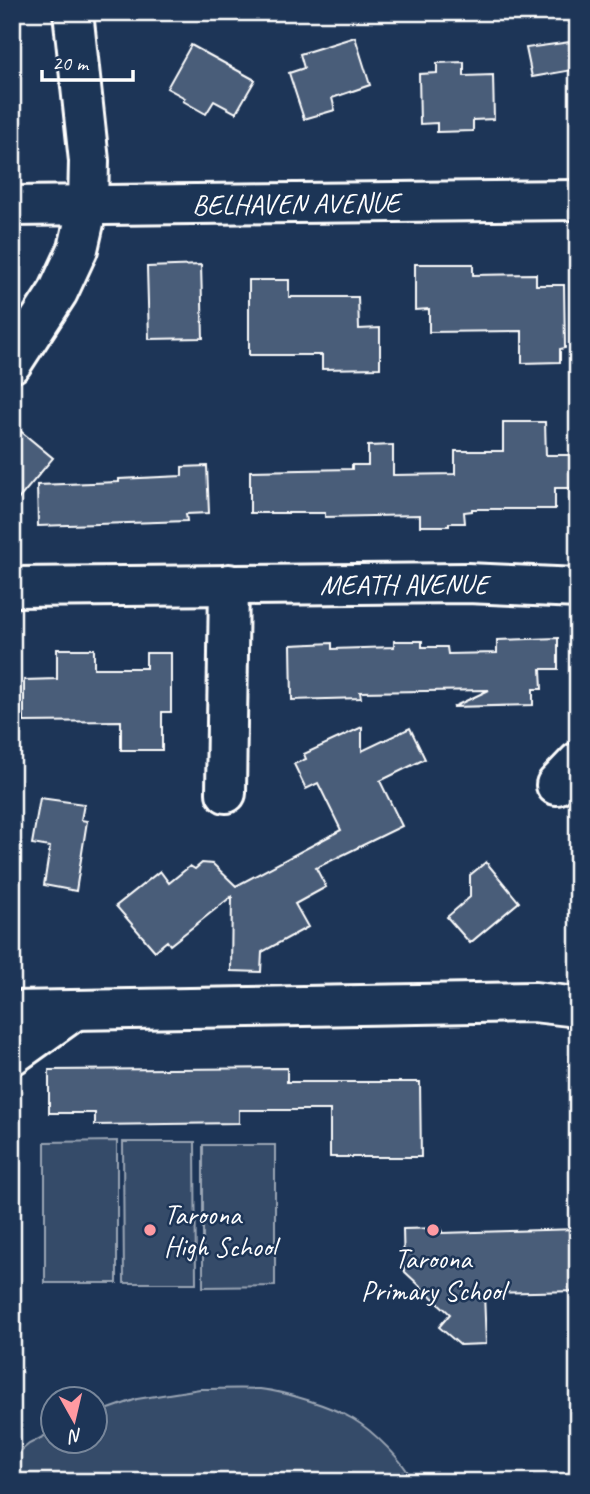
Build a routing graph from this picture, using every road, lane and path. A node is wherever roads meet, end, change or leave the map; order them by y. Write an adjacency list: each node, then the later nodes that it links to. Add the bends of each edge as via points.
1 (72, 12): 3 (street, via 89,161)
2 (578, 200): 3 (street, BELHAVEN AVENUE)
3 (88, 205): 4 (street, BELHAVEN AVENUE); 5 (street, via 78,248 58,292)
4 (12, 206)
5 (12, 363)
6 (229, 584): 7 (street, MEATH AVENUE); 8 (street, MEATH AVENUE, via 467,583); 9 (street)
7 (12, 587)
8 (578, 588)
9 (226, 793)
10 (578, 1007): 11 (street, via 534,1002)
11 (75, 1010): 12 (street); 13 (street)
12 (12, 1011)
13 (12, 1055)

